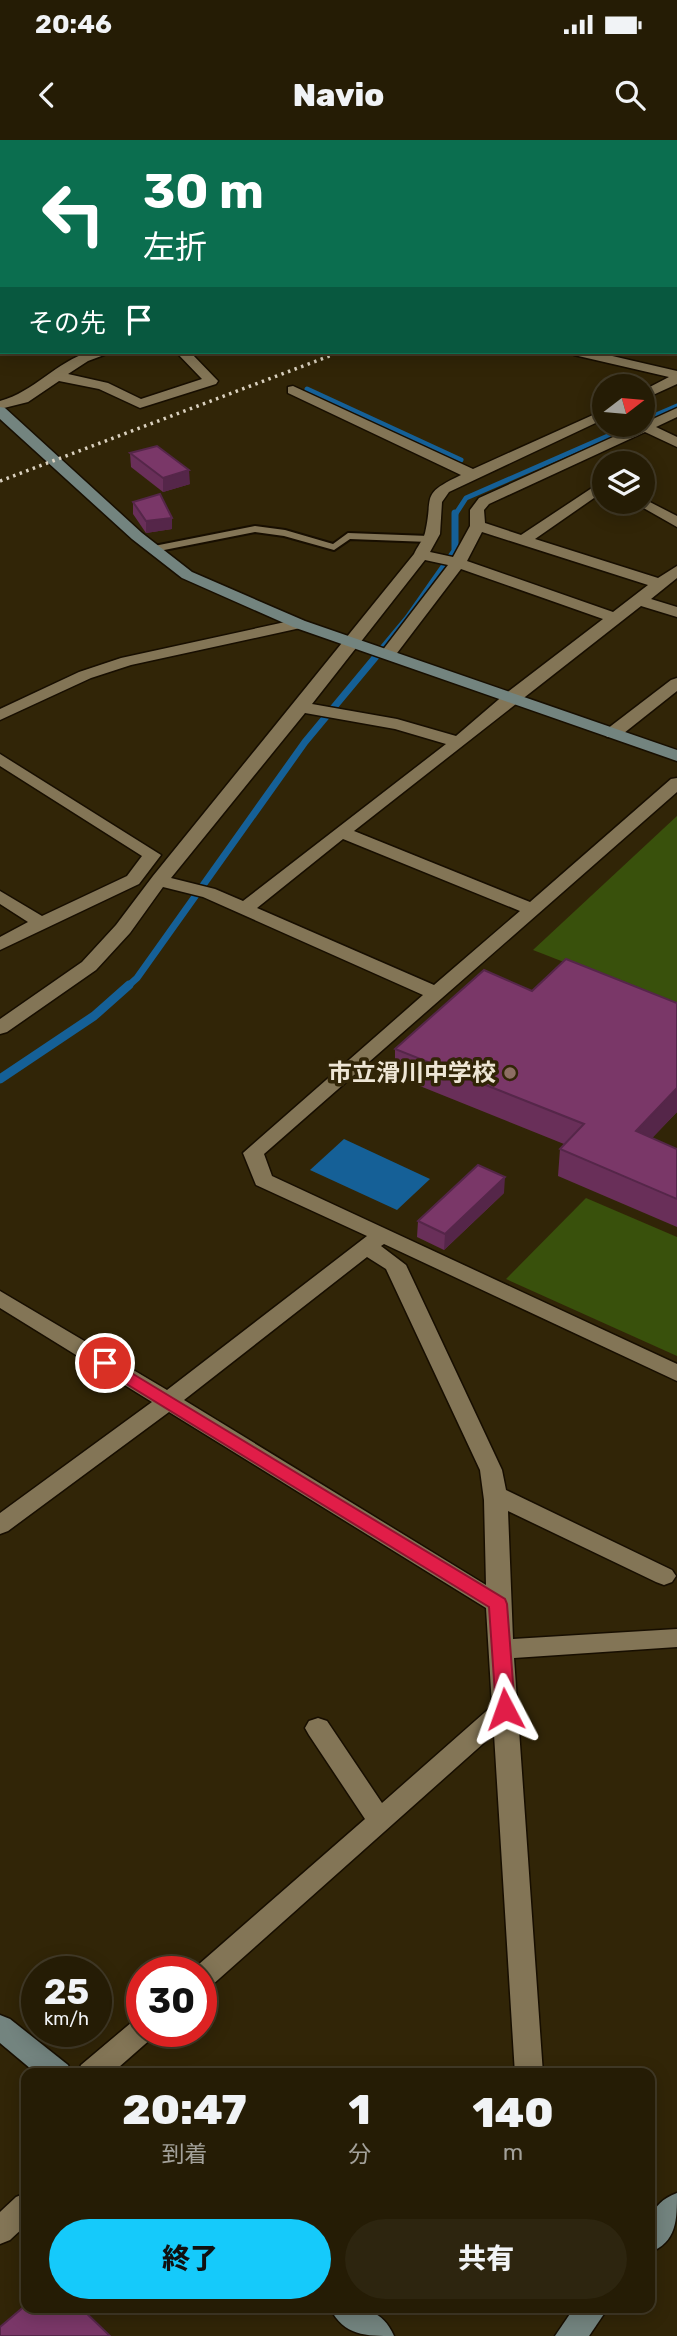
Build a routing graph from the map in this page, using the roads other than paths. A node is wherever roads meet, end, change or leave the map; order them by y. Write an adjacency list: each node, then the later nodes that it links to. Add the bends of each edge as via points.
1 (98, 354): 4 (street)
2 (185, 354): 4 (street, via 211,381 141,404 103,386)
3 (587, 354): 5 (street)
4 (57, 376): 8 (street, via 23,399)
5 (677, 377): 6 (street)
6 (655, 389)
7 (293, 390): 17 (street)
8 (0, 405)
9 (0, 411): 25 (street)
10 (677, 412): 12 (street)
11 (592, 420): 17 (street)
12 (655, 422)
13 (655, 431): 15 (street)
14 (620, 438): 16 (street)
15 (677, 443)
16 (567, 463): 18 (street); 22 (street, via 484,501 477,510)
17 (473, 475): 23 (street, via 443,489 435,502)
18 (592, 477)
19 (592, 492): 24 (street)
20 (655, 510): 21 (street)
21 (677, 522)
22 (478, 526): 24 (street); 27 (street)
23 (429, 539): 25 (lane, via 348,536 334,547 254,529); 26 (street)
24 (524, 540): 29 (street)
25 (153, 549): 33 (street, via 187,575)
26 (421, 555): 27 (street); 34 (street)
27 (458, 563): 32 (street); 35 (street)
28 (677, 571): 29 (street)
29 (660, 584): 30 (street)
30 (639, 600): 31 (street); 32 (street)
31 (677, 612)
32 (615, 618): 37 (street)
33 (299, 624): 34 (street); 39 (street, via 127,661 85,675)
34 (354, 642): 35 (street); 38 (street)
35 (388, 654): 37 (street)
36 (677, 683): 40 (street)
37 (511, 697): 40 (street); 41 (street)
38 (301, 707): 41 (street, via 397,724); 46 (street)
39 (0, 715)
40 (613, 733): 42 (street)
41 (459, 742): 45 (street)
42 (677, 756)
43 (0, 759): 50 (street, via 152,855 133,880)
44 (677, 783): 49 (street)
45 (341, 832): 48 (street); 49 (street)
46 (159, 880): 48 (street, via 209,893); 53 (street, via 89,965)
47 (0, 896): 50 (street)
48 (244, 909): 52 (street)
49 (532, 909): 52 (street)
50 (41, 923): 51 (street)
51 (0, 944)
52 (435, 993): 54 (street, via 253,1153 263,1180)
53 (0, 1028)
54 (374, 1241): 56 (street); 57 (street); 58 (street, via 395,1265 491,1469)
55 (0, 1298): 57 (street)
56 (677, 1373)
57 (168, 1401): 59 (street); 61 (street)
58 (495, 1495): 60 (street); 61 (street)
59 (0, 1525)
60 (673, 1574)
61 (498, 1604): 63 (street)
62 (677, 1638): 63 (street)
63 (502, 1649): 64 (street)
64 (505, 1709): 66 (street); 72 (street)
65 (318, 1728): 66 (street)
66 (380, 1821): 67 (street)
67 (217, 1964)
68 (0, 2027): 70 (street)
69 (126, 2044): 71 (street)
70 (51, 2068)
71 (98, 2068)
72 (528, 2068)
73 (677, 2206): 76 (street)
74 (21, 2211): 75 (street)
75 (0, 2231)
76 (655, 2233)
77 (351, 2313): 79 (street)
78 (589, 2313): 80 (street)
79 (379, 2336)
80 (569, 2336)

